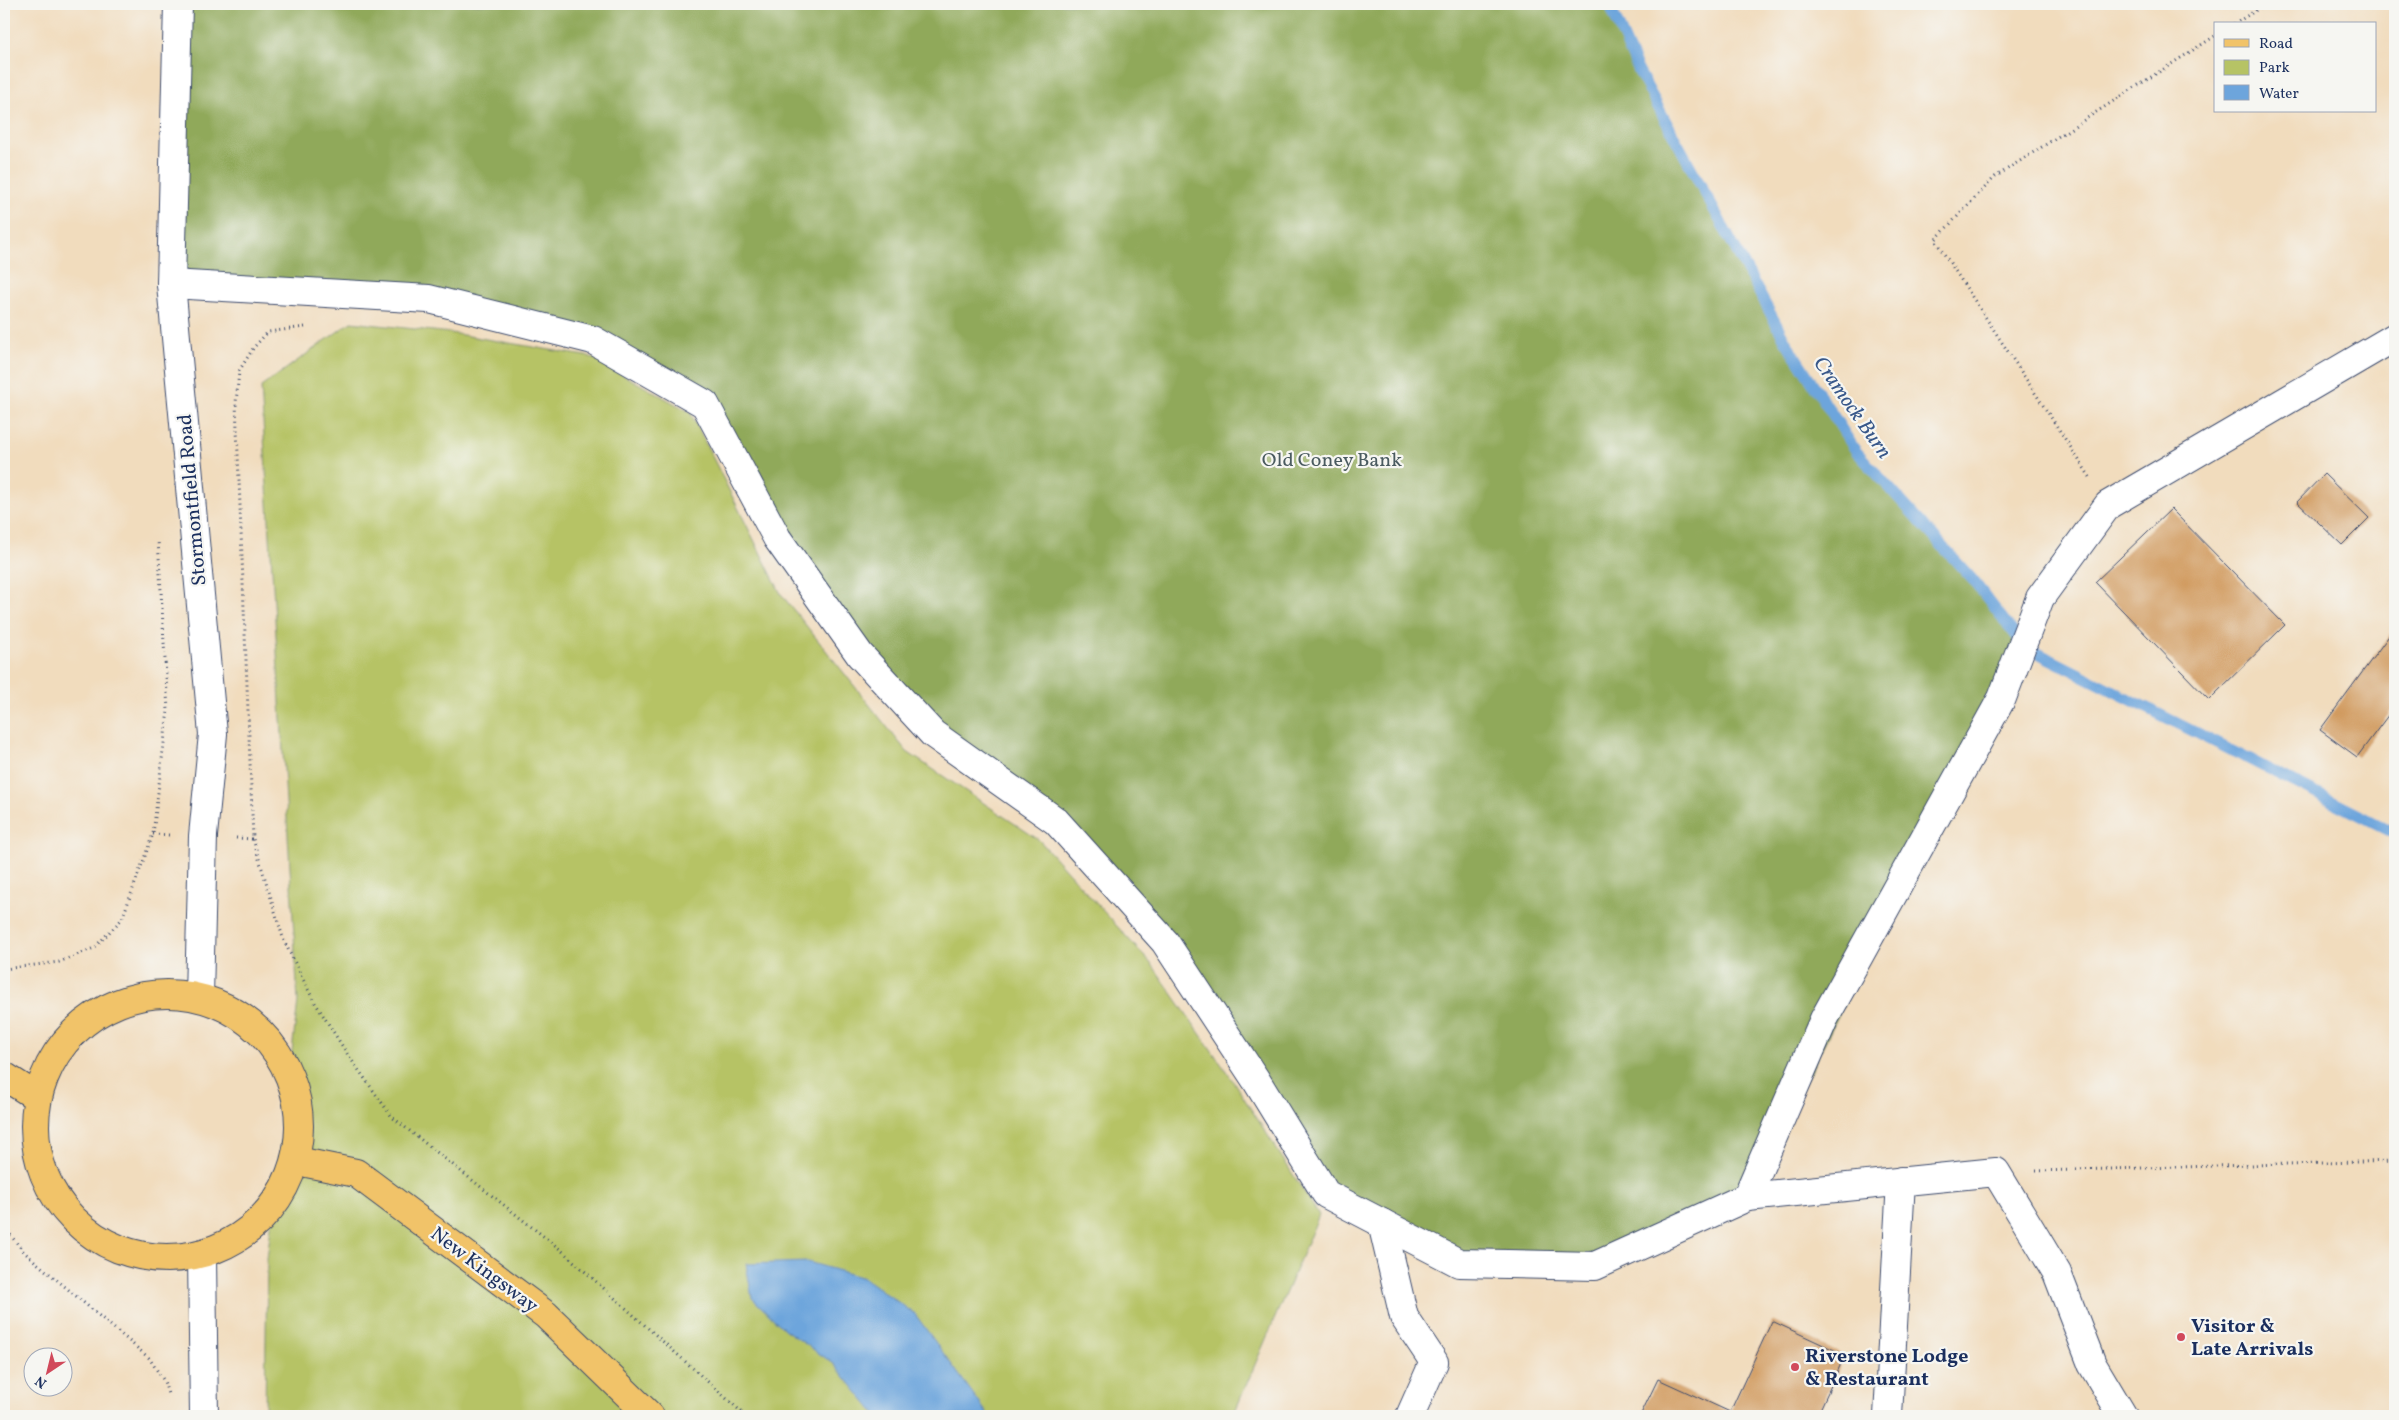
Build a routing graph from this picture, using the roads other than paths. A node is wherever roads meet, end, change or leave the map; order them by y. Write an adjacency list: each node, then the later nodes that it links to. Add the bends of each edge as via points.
1 (178, 4): 2 (street, Stormontfield Road)
2 (171, 284): 4 (street, Stormontfield Road, via 213,734 203,836); 10 (street, via 429,299 593,340 704,404 777,538 860,655 933,734 1056,821 1165,942 1326,1194)
3 (2395, 337): 9 (street, via 2108,505 2040,598 2002,698 1824,1019)
4 (200, 996): 6 (main road, via 157,993 116,1003 80,1025 53,1058); 7 (main road, via 238,1013 270,1041 292,1077 301,1119)
5 (4, 1076): 6 (main road)
6 (37, 1097): 11 (main road, via 34,1139 47,1183 73,1221 112,1247 156,1259)
7 (297, 1161): 11 (main road, via 271,1210 244,1236); 13 (main road, New Kingsway, via 356,1173 546,1315)
8 (1901, 1181): 9 (street); 15 (street); 16 (street, via 1996,1172 2057,1273 2092,1364)
9 (1747, 1197): 10 (street, via 1595,1266 1460,1263)
10 (1382, 1223): 14 (street, via 1404,1317 1434,1362)
11 (202, 1255): 12 (street)
12 (204, 1416)
13 (650, 1416)
14 (1410, 1416)
15 (1888, 1416)
16 (2123, 1416)

